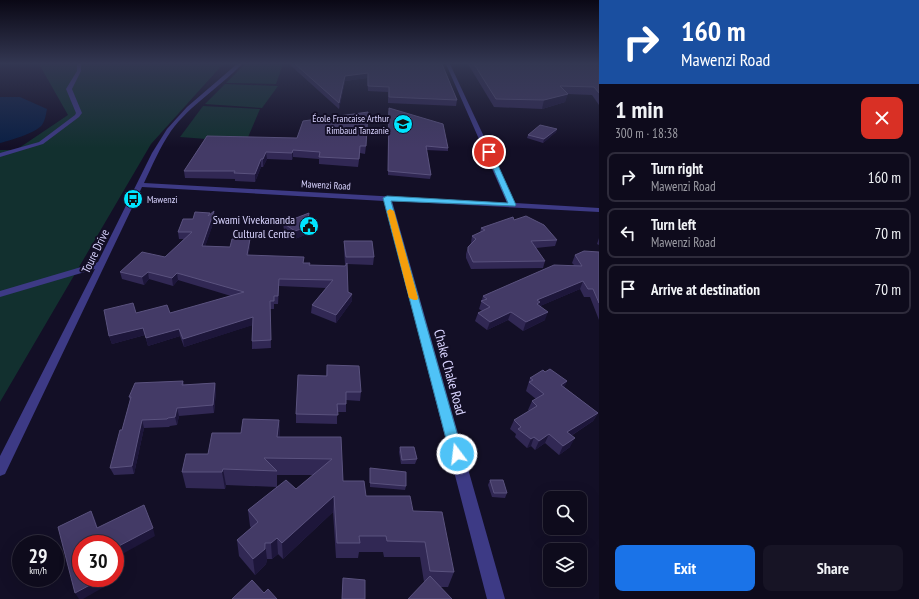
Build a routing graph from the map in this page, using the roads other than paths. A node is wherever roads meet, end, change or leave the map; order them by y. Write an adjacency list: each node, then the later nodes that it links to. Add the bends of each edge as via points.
1 (70, 92): 4 (street, via 78,108 77,116 41,143)
2 (207, 92): 5 (street, Toure Drive, via 169,130)
3 (462, 92): 7 (street)
4 (0, 155)
5 (139, 185): 6 (street, Mawenzi Road); 9 (street, Toure Drive)
6 (387, 198): 7 (street, Mawenzi Road); 12 (street, Chake Chake Road)
7 (512, 205): 8 (street, Mawenzi Road)
8 (599, 210)
9 (102, 264): 10 (street); 11 (street, Toure Drive)
10 (0, 294)
11 (0, 470)
12 (496, 599)

